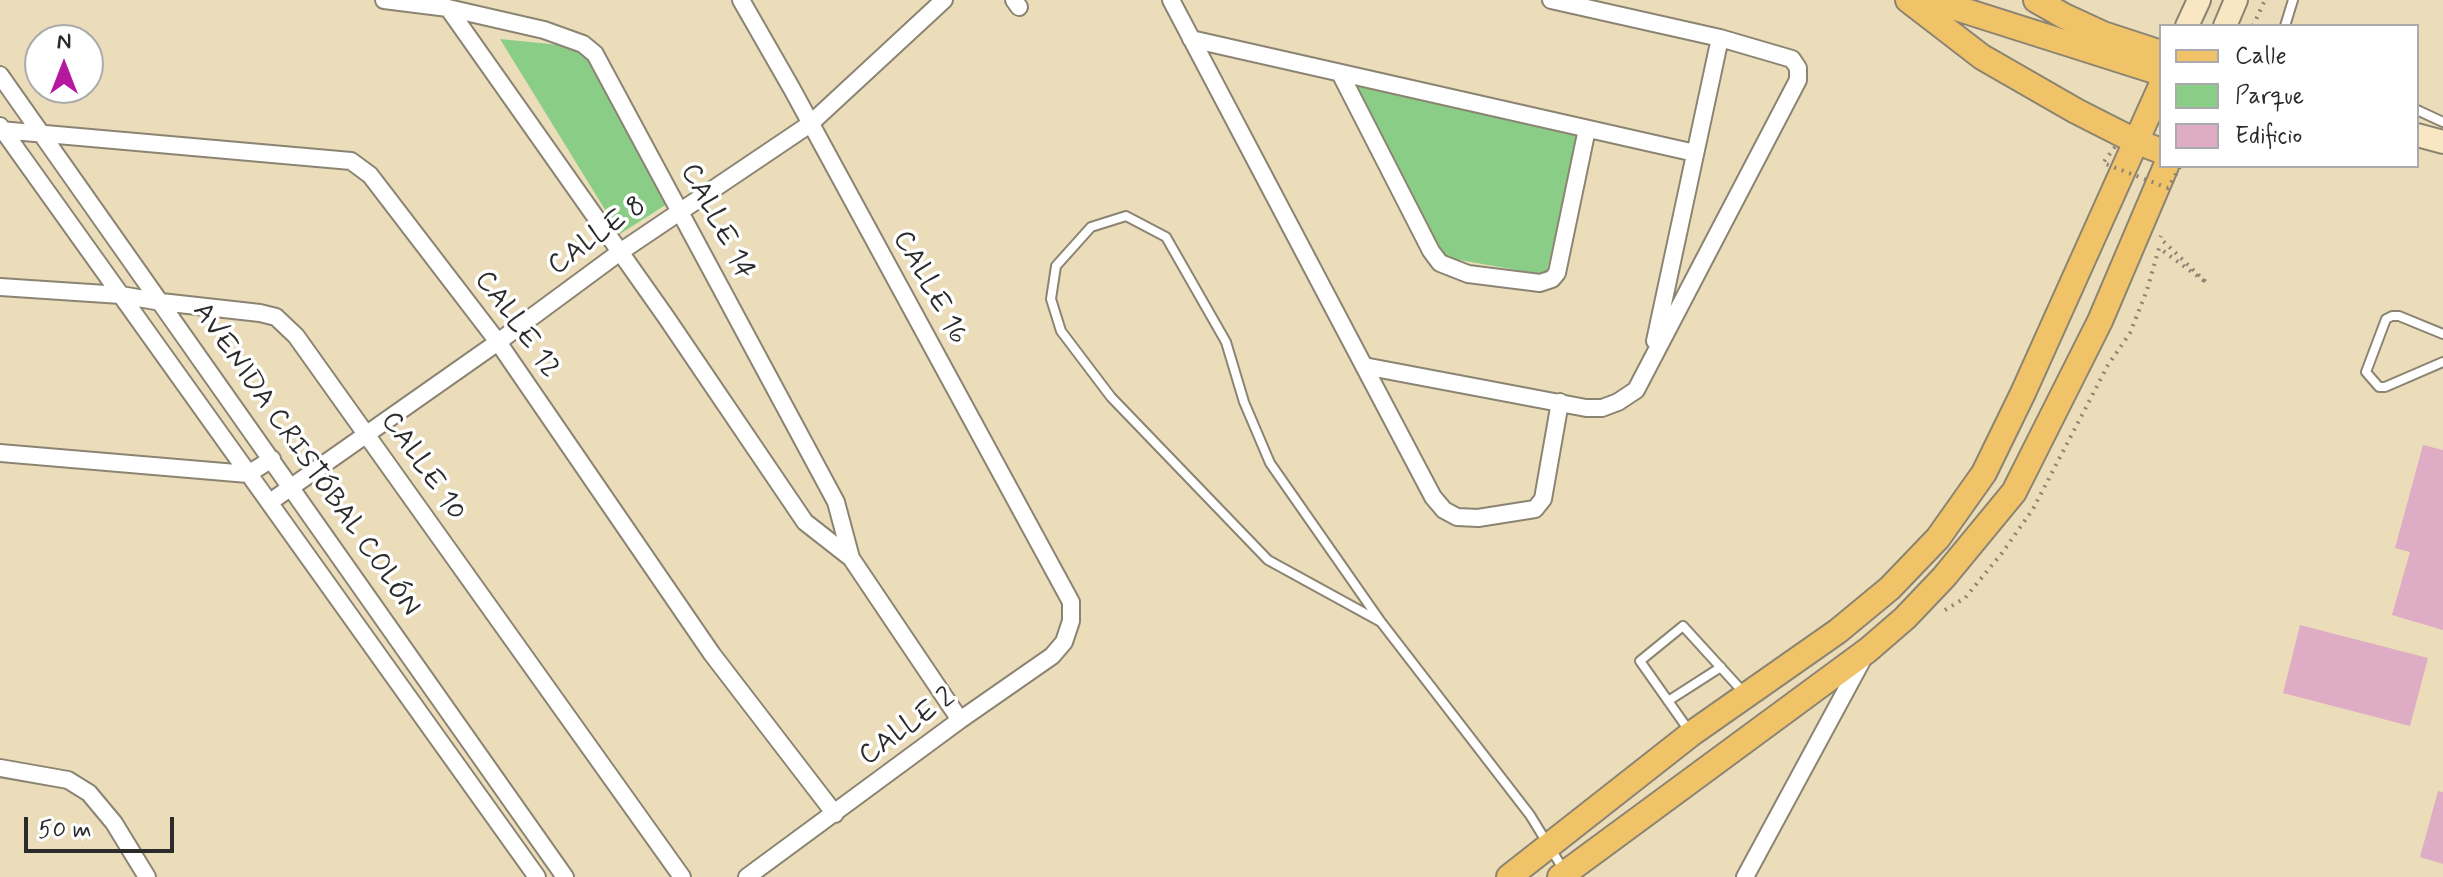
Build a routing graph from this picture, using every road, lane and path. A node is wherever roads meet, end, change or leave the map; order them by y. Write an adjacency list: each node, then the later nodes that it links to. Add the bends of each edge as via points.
1 (384, 0): 14 (street, CALLE 14)
2 (741, 0): 29 (street, CALLE 16)
3 (944, 0): 29 (street, CALLE 8)
4 (1171, 0): 21 (street)
5 (1551, 0): 20 (street)
6 (1908, 0): 35 (main road, via 1982,57)
7 (1931, 0): 15 (main road)
8 (2023, 0): 15 (main road)
9 (2036, 0): 22 (main road, via 2103,34)
10 (2199, 0): 16 (main road)
11 (2236, 0): 17 (main road)
12 (2265, 0): 18 (path)
13 (2293, 0): 19 (lane)
14 (448, 8): 40 (street, CALLE 14, via 544,30 595,54); 41 (street, CALLE 14)
15 (2008, 24): 23 (main road)
16 (2188, 24)
17 (2226, 24)
18 (2254, 24)
19 (2286, 24)
20 (1720, 38): 37 (street); 48 (street, via 1792,59 1798,80)
21 (1191, 39): 24 (street); 49 (street)
22 (2159, 52)
23 (2159, 72)
24 (1340, 73): 31 (street); 31 (street, via 1431,251 1440,263 1468,274 1540,283 1557,273)
25 (0, 75): 32 (street, AVENIDA CRISTÓBAL COLÓN)
26 (2159, 89): 35 (main road)
27 (2419, 111): 28 (lane)
28 (2443, 122)
29 (810, 124): 40 (street, CALLE 8); 58 (street, CALLE 16)
30 (1, 129): 32 (street, CALLE 12); 43 (street, AVENIDA CRISTÓBAL COLÓN)
31 (1587, 129): 37 (street)
32 (42, 133): 44 (street, AVENIDA CRISTÓBAL COLÓN); 46 (street, CALLE 12, via 351,161 370,175)
33 (2419, 136): 34 (main road)
34 (2443, 142)
35 (2125, 144): 36 (main road); 39 (path, bridge, via 2103,163 2168,188); 62 (main road, via 2023,393 1984,473 1938,538 1890,588 1838,631)
36 (2159, 151)
37 (1695, 153): 48 (street)
38 (2165, 168): 60 (main road, via 2100,321 2014,492 1944,577)
39 (2179, 168)
40 (681, 211): 41 (street, CALLE 8); 57 (street, CALLE 14, via 836,502)
41 (620, 252): 46 (street, CALLE 8); 57 (street, CALLE 14, via 805,522)
42 (0, 287): 43 (street, CALLE 10)
43 (121, 295): 44 (street, CALLE 10); 54 (street, AVENIDA CRISTÓBAL COLÓN)
44 (161, 302): 51 (street, CALLE 10, via 276,317 296,336); 53 (street, AVENIDA CRISTÓBAL COLÓN)
45 (2443, 334): 47 (lane, via 2392,316 2386,319 2366,372 2385,387)
46 (498, 342): 51 (street, CALLE 8); 69 (street, CALLE 12, via 712,654)
47 (2443, 362)
48 (1650, 364): 50 (street, via 1636,390 1618,402 1602,408)
49 (1364, 366): 50 (street); 50 (street, via 1433,497 1457,517 1535,509 1543,499)
50 (1560, 402)
51 (366, 433): 55 (street, CALLE 8); 75 (street, CALLE 10)
52 (0, 453): 54 (street)
53 (272, 459): 54 (street); 55 (street, AVENIDA CRISTÓBAL COLÓN)
54 (248, 474): 56 (street, AVENIDA CRISTÓBAL COLÓN)
55 (292, 487): 56 (street, CALLE 8); 64 (street, AVENIDA CRISTÓBAL COLÓN)
56 (270, 502): 67 (street, AVENIDA CRISTÓBAL COLÓN)
57 (851, 558): 65 (street, CALLE 14)
58 (1071, 602): 65 (street, CALLE 2, via 1064,642 1052,656)
59 (1381, 622): 59 (lane, via 1270,463 1226,342 1166,237 1126,216 1091,227 1056,266 1051,299 1061,331 1111,397 1268,560); 70 (lane)
60 (1868, 650): 71 (main road); 78 (street)
61 (1721, 667): 62 (lane); 63 (lane); 63 (lane, via 1683,626 1640,661)
62 (1745, 694): 66 (main road)
63 (1668, 701): 66 (lane)
64 (455, 719): 67 (street); 74 (street, AVENIDA CRISTÓBAL COLÓN)
65 (960, 720): 69 (street, CALLE 2)
66 (1691, 734): 70 (main road)
67 (436, 735): 73 (street, AVENIDA CRISTÓBAL COLÓN)
68 (0, 768): 72 (street, via 68,780 89,793)
69 (835, 814): 76 (street, CALLE 2)
70 (1550, 846): 71 (lane); 77 (main road)
71 (1562, 875)
72 (147, 877)
73 (537, 877)
74 (565, 877)
75 (682, 877)
76 (747, 877)
77 (1509, 877)
78 (1745, 877)

